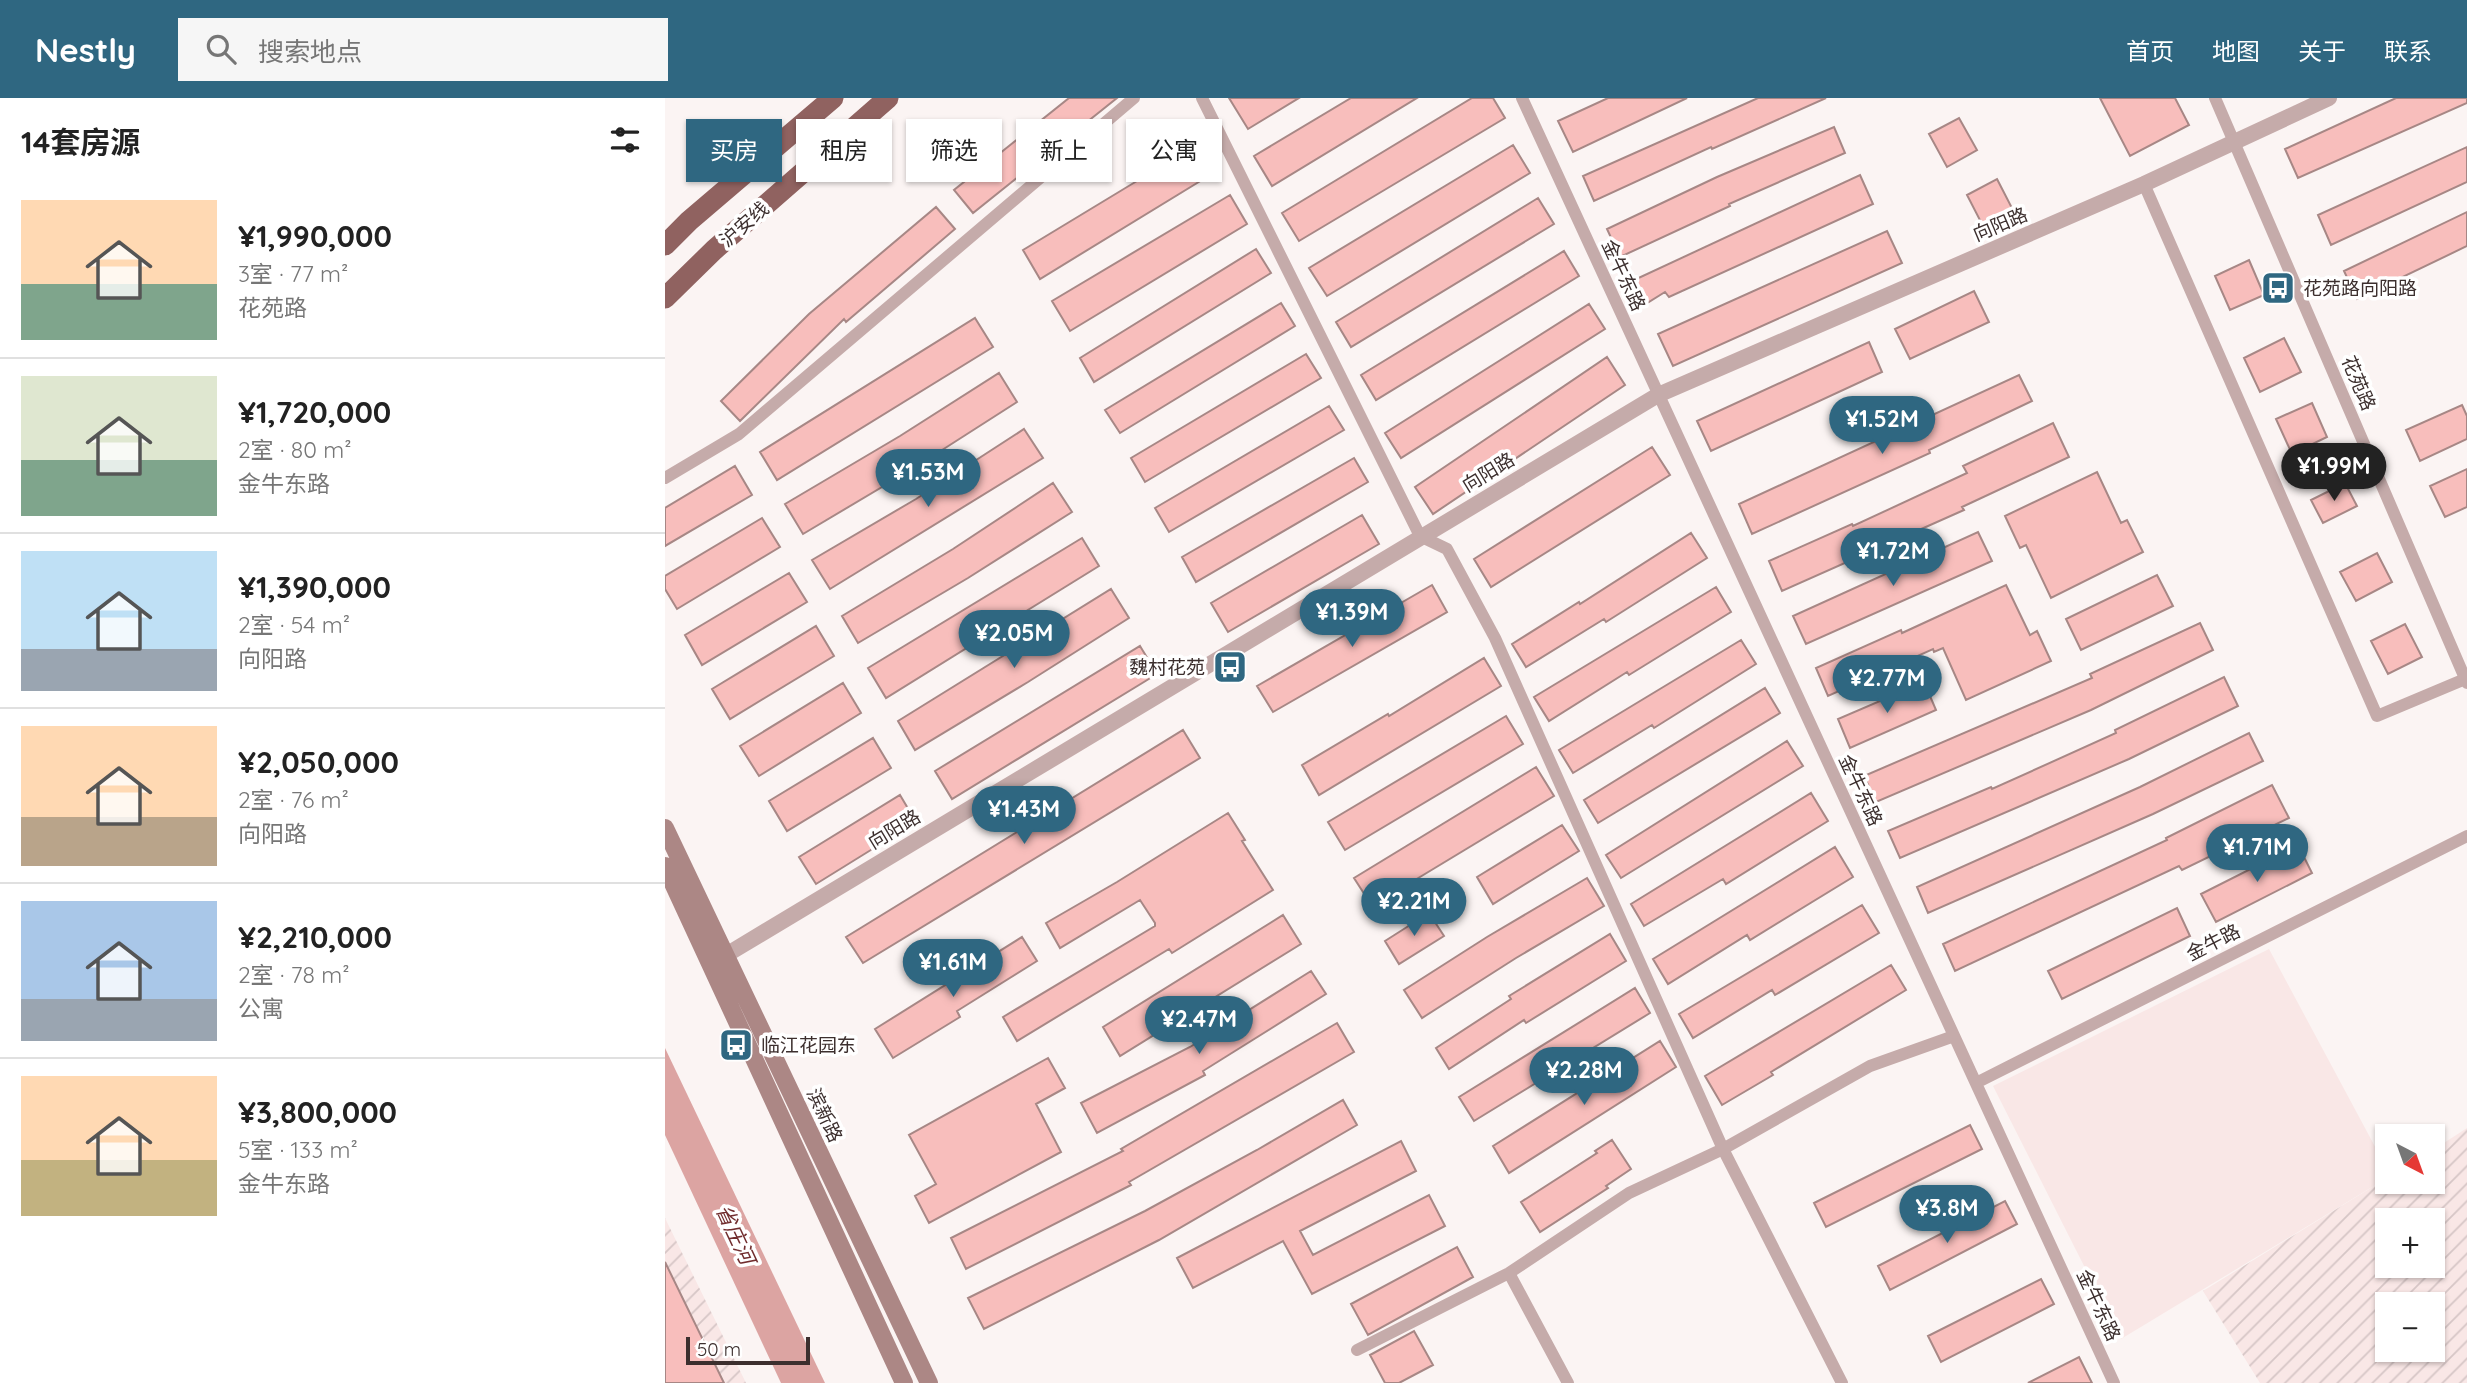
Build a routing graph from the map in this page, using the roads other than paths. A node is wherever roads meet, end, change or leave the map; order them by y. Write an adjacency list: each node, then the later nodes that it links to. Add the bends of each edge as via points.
1 (833, 98): 10 (highway, 沪安线)
2 (888, 98): 11 (highway, 沪安线)
3 (1134, 98): 13 (street, via 739,434)
4 (1202, 98): 14 (street)
5 (1522, 98): 12 (street, 金牛东路)
6 (2215, 98): 8 (street, 花苑路)
7 (2329, 98): 8 (street, 向阳路)
8 (2235, 142): 9 (street, 向阳路); 15 (street, 花苑路)
9 (2144, 184): 12 (street, 向阳路); 15 (street, via 2377,716)
10 (665, 245)
11 (665, 298)
12 (1658, 395): 14 (street, 向阳路); 20 (street, 金牛东路)
13 (665, 478)
14 (1420, 536): 19 (street, 向阳路); 22 (street, via 1447,550 1495,638)
15 (2466, 681)
16 (665, 828): 19 (main road, 滨新路)
17 (2467, 836): 21 (street, 金牛路)
18 (665, 866): 19 (main road, 滨新路)
19 (718, 958): 25 (main road, 滨新路); 26 (main road, 滨新路)
20 (1954, 1036): 21 (street, 金牛东路); 22 (street, via 1870,1066)
21 (1976, 1083): 29 (street, 金牛东路)
22 (1723, 1149): 23 (street, via 1629,1193); 28 (street)
23 (1509, 1273): 24 (street); 27 (street)
24 (1357, 1350)
25 (904, 1383)
26 (929, 1383)
27 (1568, 1383)
28 (1842, 1383)
29 (2114, 1383)

